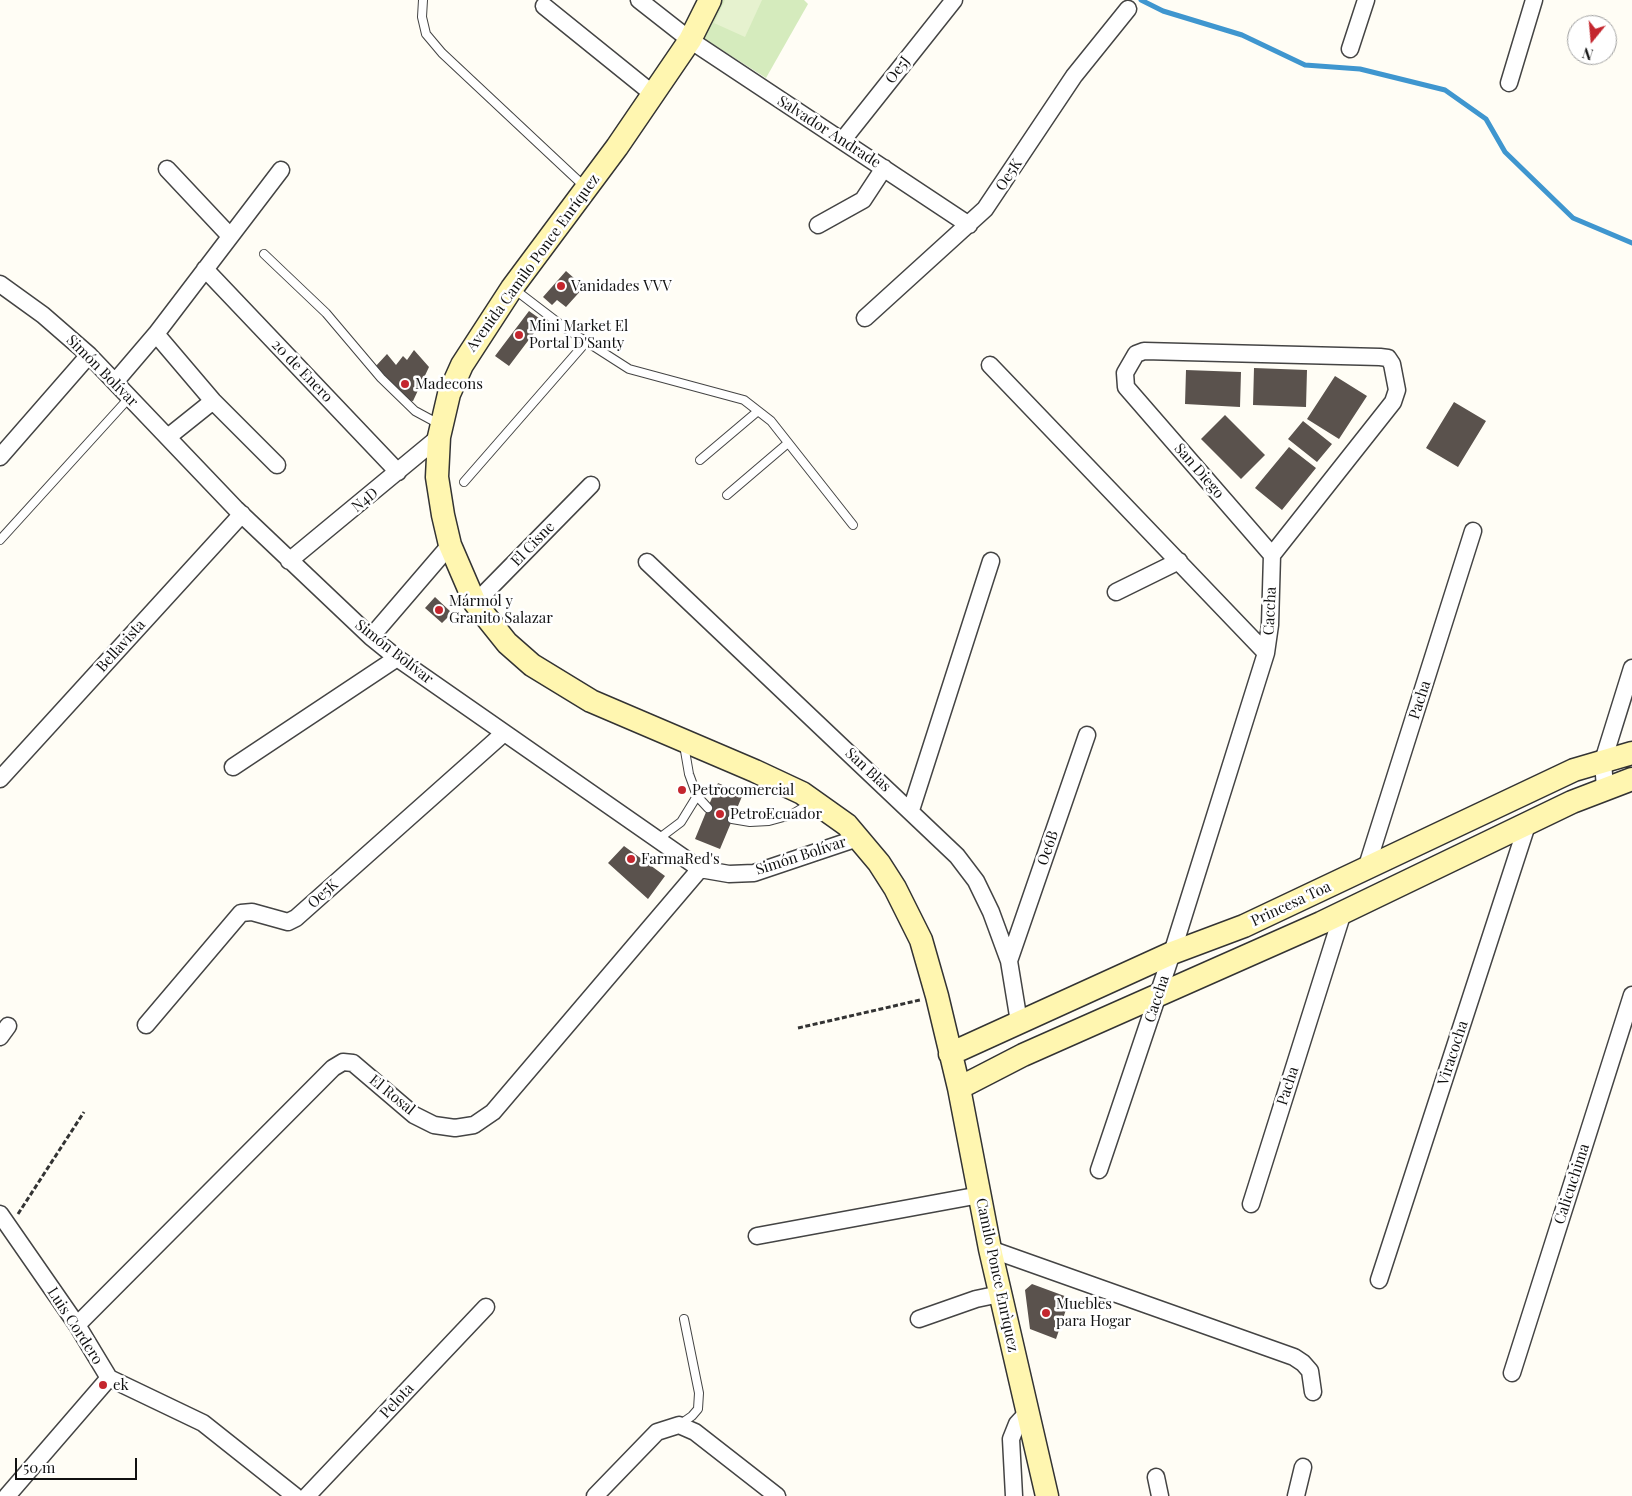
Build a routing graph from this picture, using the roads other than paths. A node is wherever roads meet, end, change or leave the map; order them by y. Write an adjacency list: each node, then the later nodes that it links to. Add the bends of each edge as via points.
1 (423, 0): 17 (lane, via 426,34 442,53)
2 (639, 0): 9 (street, Salvador Andrade)
3 (710, 0): 9 (main road, Avenida Camilo Ponce Enríquez)
4 (954, 0): 13 (street, Oe5J)
5 (1366, 0): 10 (street)
6 (1534, 0): 11 (street)
7 (544, 6): 12 (street)
8 (1128, 9): 18 (street, Oe5K, via 1082,65 993,199)
9 (690, 40): 12 (main road, Avenida Camilo Ponce Enríquez); 13 (street, Salvador Andrade)
10 (1350, 49)
11 (1509, 83)
12 (652, 94): 17 (main road, Avenida Camilo Ponce Enríquez)
13 (842, 141): 14 (street, Salvador Andrade)
14 (884, 168): 18 (street, Salvador Andrade); 19 (street, via 864,200)
15 (167, 169): 20 (street)
16 (281, 170): 20 (street)
17 (586, 188): 24 (main road, Avenida Camilo Ponce Enríquez)
18 (969, 225): 25 (street, Oe5K)
19 (818, 226)
20 (230, 236): 22 (street)
21 (264, 254): 34 (lane, via 326,313 381,378)
22 (205, 269): 26 (street); 40 (street, 20 de Enero)
23 (0, 284): 28 (street, Simón Bolívar, via 37,310)
24 (512, 288): 27 (lane); 34 (main road, Avenida Camilo Ponce Enríquez, via 462,365 449,394)
25 (865, 318)
26 (156, 334): 30 (street); 32 (street)
27 (587, 341): 33 (lane, via 629,369 744,400); 41 (lane)
28 (89, 355): 30 (street, Simón Bolívar); 37 (street)
29 (990, 365): 52 (street)
30 (115, 382): 31 (street, Simón Bolívar)
31 (129, 398): 35 (street, Simón Bolívar); 47 (lane)
32 (213, 401): 35 (street); 39 (street)
33 (758, 411): 36 (lane, via 771,421); 38 (lane)
34 (440, 431): 40 (street, N4D); 48 (main road, Avenida Camilo Ponce Enríquez, via 437,477)
35 (168, 438): 44 (street, Simón Bolívar)
36 (788, 443): 43 (lane); 45 (lane)
37 (0, 456)
38 (700, 460)
39 (277, 465)
40 (398, 472): 50 (street, N4D)
41 (464, 482)
42 (591, 485): 55 (street, El Cisne)
43 (727, 495)
44 (242, 514): 50 (street, Simón Bolívar); 66 (street, Bellavista)
45 (853, 525)
46 (1473, 531): 77 (street, Pacha)
47 (0, 540)
48 (450, 546): 55 (main road, Avenida Camilo Ponce Enríquez); 56 (street)
49 (1272, 555): 49 (street, San Diego, via 1126,387 1125,373 1136,354 1144,351 1388,358 1396,390 1393,402); 57 (street, Caccha)
50 (289, 561): 56 (street, Simón Bolívar)
51 (991, 561): 72 (street)
52 (1180, 561): 54 (street); 57 (street)
53 (647, 562): 72 (street, San Blas)
54 (1116, 592)
55 (475, 603): 62 (main road, Avenida Camilo Ponce Enríquez, via 506,643 562,685 591,701)
56 (371, 637): 58 (street, Simón Bolívar)
57 (1266, 652): 80 (street, Caccha)
58 (397, 658): 60 (street, Simón Bolívar); 65 (street)
59 (1632, 668): 64 (street)
60 (504, 734): 76 (street, Simón Bolívar); 85 (street, Oe5K, via 296,918 288,922 252,912 241,913)
61 (1087, 735): 81 (street, Oe6B)
62 (684, 740): 69 (lane, via 689,774); 70 (main road, Avenida Camilo Ponce Enríquez, via 755,771)
63 (1632, 753): 64 (main road, Princesa Toa)
64 (1603, 761): 68 (street); 77 (main road, Princesa Toa, via 1574,770)
65 (232, 767)
66 (0, 778)
67 (1632, 779): 68 (main road, Princesa Toa)
68 (1605, 789): 74 (main road, Princesa Toa)
69 (697, 796): 71 (lane); 76 (lane, via 681,822)
70 (814, 802): 73 (lane, via 791,815 769,821); 75 (main road, Avenida Camilo Ponce Enríquez, via 847,825)
71 (708, 808)
72 (911, 810): 81 (street, San Blas, via 957,856 976,881)
73 (732, 819)
74 (1527, 825): 79 (main road, Princesa Toa); 94 (street, Viracocha)
75 (858, 838): 78 (street, Simón Bolívar, via 754,873); 86 (main road, Avenida Camilo Ponce Enríquez, via 895,888 921,940)
76 (658, 840): 78 (street, Simón Bolívar)
77 (1366, 869): 80 (main road, Princesa Toa, via 1244,926)
78 (700, 870): 99 (street, El Rosal, via 493,1112 474,1125 455,1128 434,1125 414,1115 353,1063 343,1062 333,1068)
79 (1343, 912): 83 (main road, Princesa Toa); 90 (street, Pacha)
80 (1172, 953): 83 (street, Caccha); 84 (main road, Princesa Toa)
81 (1008, 961): 84 (street, San Blas)
82 (1632, 995): 100 (street, Calicuchima)
83 (1158, 997): 87 (main road, Princesa Toa, via 1023,1055); 88 (street, Caccha)
84 (1020, 1022): 86 (main road, Princesa Toa)
85 (146, 1025)
86 (950, 1054): 87 (main road, Camilo Ponce Enrìquez)
87 (959, 1088): 89 (main road, Camilo Ponce Enrìquez)
88 (1099, 1170)
89 (980, 1195): 92 (street); 93 (main road, Camilo Ponce Enrìquez)
90 (1250, 1204)
91 (4, 1221): 99 (street, Luis Cordero)
92 (756, 1236)
93 (990, 1249): 95 (main road, Camilo Ponce Enrìquez); 102 (street, via 1294,1357 1310,1371)
94 (1379, 1280)
95 (1000, 1294): 98 (street); 103 (main road, Camilo Ponce Enrìquez)
96 (486, 1307): 109 (street, Pelota)
97 (684, 1319): 104 (lane, via 700,1393 698,1409)
98 (919, 1319)
99 (77, 1325): 101 (street, Luis Cordero)
100 (1512, 1373)
101 (109, 1378): 107 (street); 108 (street, Luis Cordero, via 203,1423)
102 (1313, 1392)
103 (1028, 1412): 112 (street, via 1017,1424 1011,1439); 113 (main road, Camilo Ponce Enrìquez)
104 (679, 1425): 110 (street, via 657,1432); 111 (street, via 695,1432)
105 (1303, 1467): 115 (street)
106 (1156, 1477): 114 (street)
107 (7, 1496)
108 (295, 1496)
109 (307, 1496)
110 (595, 1496)
111 (777, 1496)
112 (1014, 1496)
113 (1046, 1496)
114 (1160, 1496)
115 (1296, 1496)

